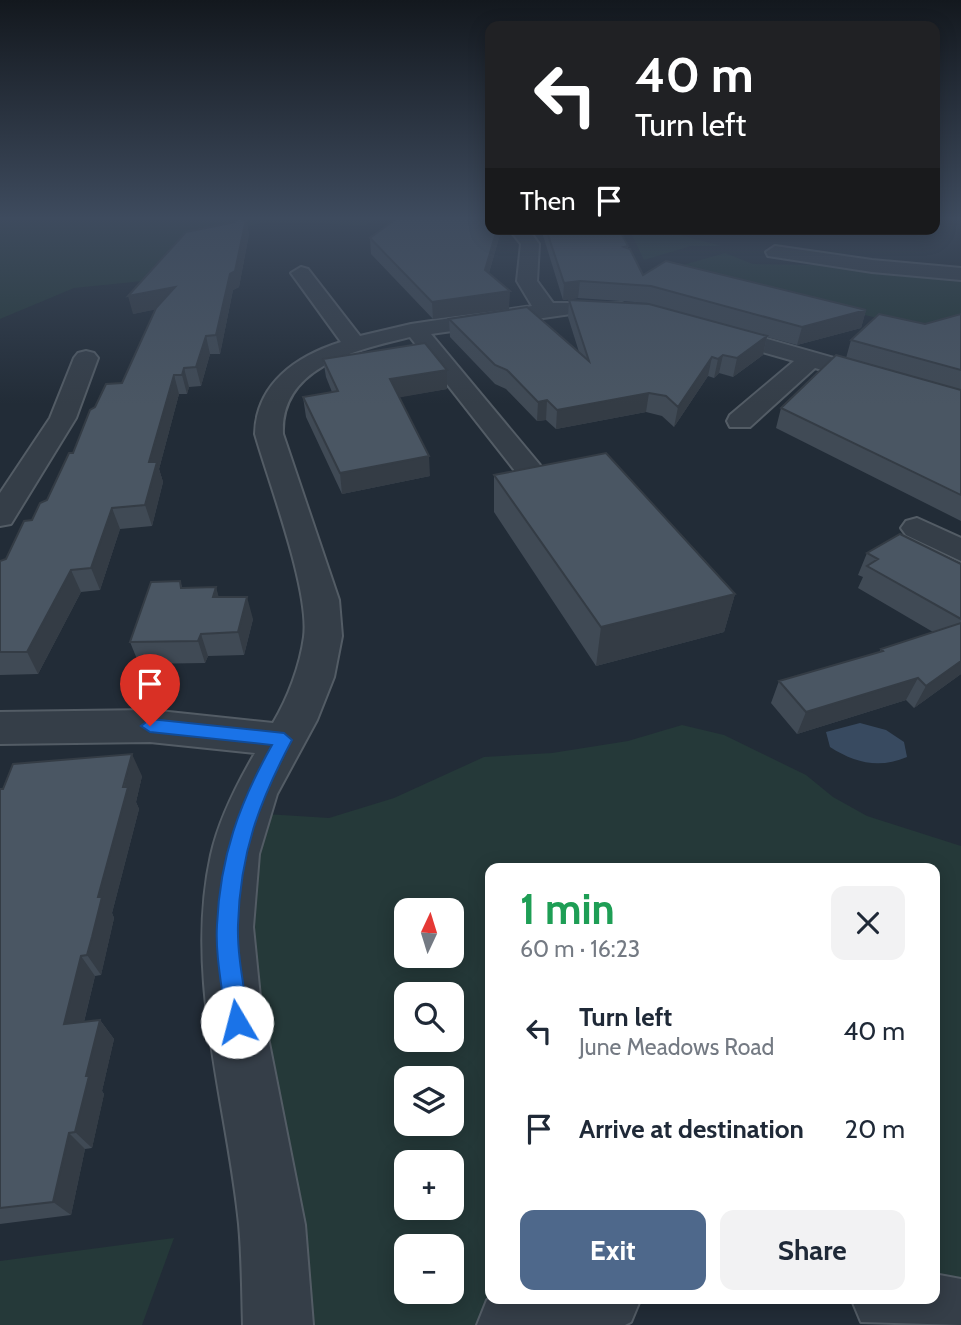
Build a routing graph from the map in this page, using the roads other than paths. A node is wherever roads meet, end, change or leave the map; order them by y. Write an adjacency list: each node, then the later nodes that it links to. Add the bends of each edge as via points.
1 (307, 281): 5 (street)
2 (525, 281): 3 (street)
3 (548, 310): 4 (street); 7 (street, via 601,307 674,320)
4 (417, 331): 5 (street); 10 (street)
5 (354, 344): 15 (street, via 287,381 268,416 269,434 321,600 323,636 314,677)
6 (86, 358): 11 (street, via 64,418)
7 (812, 358): 8 (street); 9 (street)
8 (961, 402)
9 (740, 421)
10 (525, 465)
11 (0, 517)
12 (917, 528): 13 (street)
13 (961, 551)
14 (0, 728): 15 (street, via 150,726)
15 (284, 740): 19 (street, via 255,793 235,854 227,927 233,997 272,1225)
16 (586, 1304): 20 (street)
17 (914, 1304): 18 (street)
18 (961, 1314)
19 (278, 1325)
20 (512, 1325)

